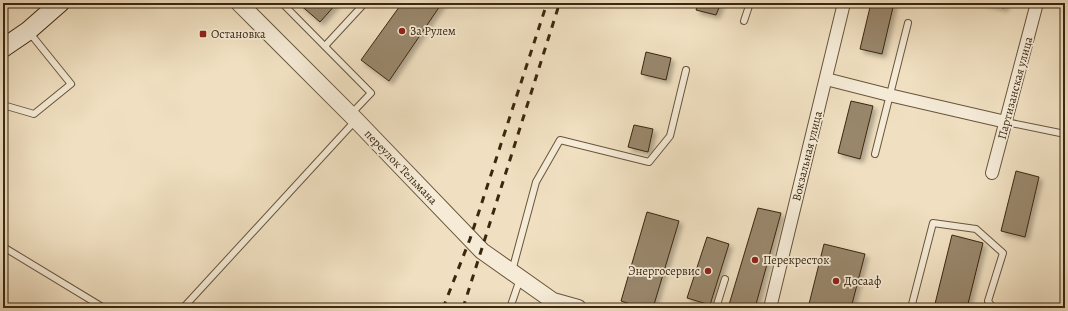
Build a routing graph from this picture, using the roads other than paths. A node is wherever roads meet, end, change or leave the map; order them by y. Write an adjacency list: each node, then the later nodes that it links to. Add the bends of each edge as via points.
1 (60, 3): 10 (main road)
2 (239, 3): 17 (street, переулок Тельмана)
3 (282, 3): 11 (lane)
4 (750, 3): 8 (lane)
5 (844, 3): 14 (street, Вокзальная улица)
6 (1037, 3): 18 (street, Партизанская улица)
7 (362, 6): 11 (lane)
8 (744, 21)
9 (908, 23): 15 (lane)
10 (28, 31): 12 (main road); 16 (lane, via 71,84 34,114)
11 (325, 46): 17 (lane, via 371,93)
12 (3, 48)
13 (686, 70): 23 (lane, via 670,136 649,162 560,140 536,182)
14 (826, 79): 15 (street); 31 (street, Вокзальная улица)
15 (889, 95): 18 (street); 20 (lane)
16 (3, 105)
17 (353, 118): 23 (street, переулок Тельмана, via 482,251); 27 (lane)
18 (1006, 122): 19 (lane); 21 (street, Партизанская улица)
19 (1065, 134)
20 (875, 154)
21 (992, 173)
22 (5, 248): 26 (lane)
23 (516, 274): 25 (street, переулок Тельмана); 28 (lane)
24 (725, 279): 30 (lane)
25 (559, 305): 29 (street, переулок Тельмана)
26 (104, 308)
27 (183, 308)
28 (510, 308)
29 (578, 308)
30 (716, 308)
31 (770, 308)
32 (911, 308): 33 (lane, via 933,223 976,230 1002,253 988,301)
33 (993, 308)

